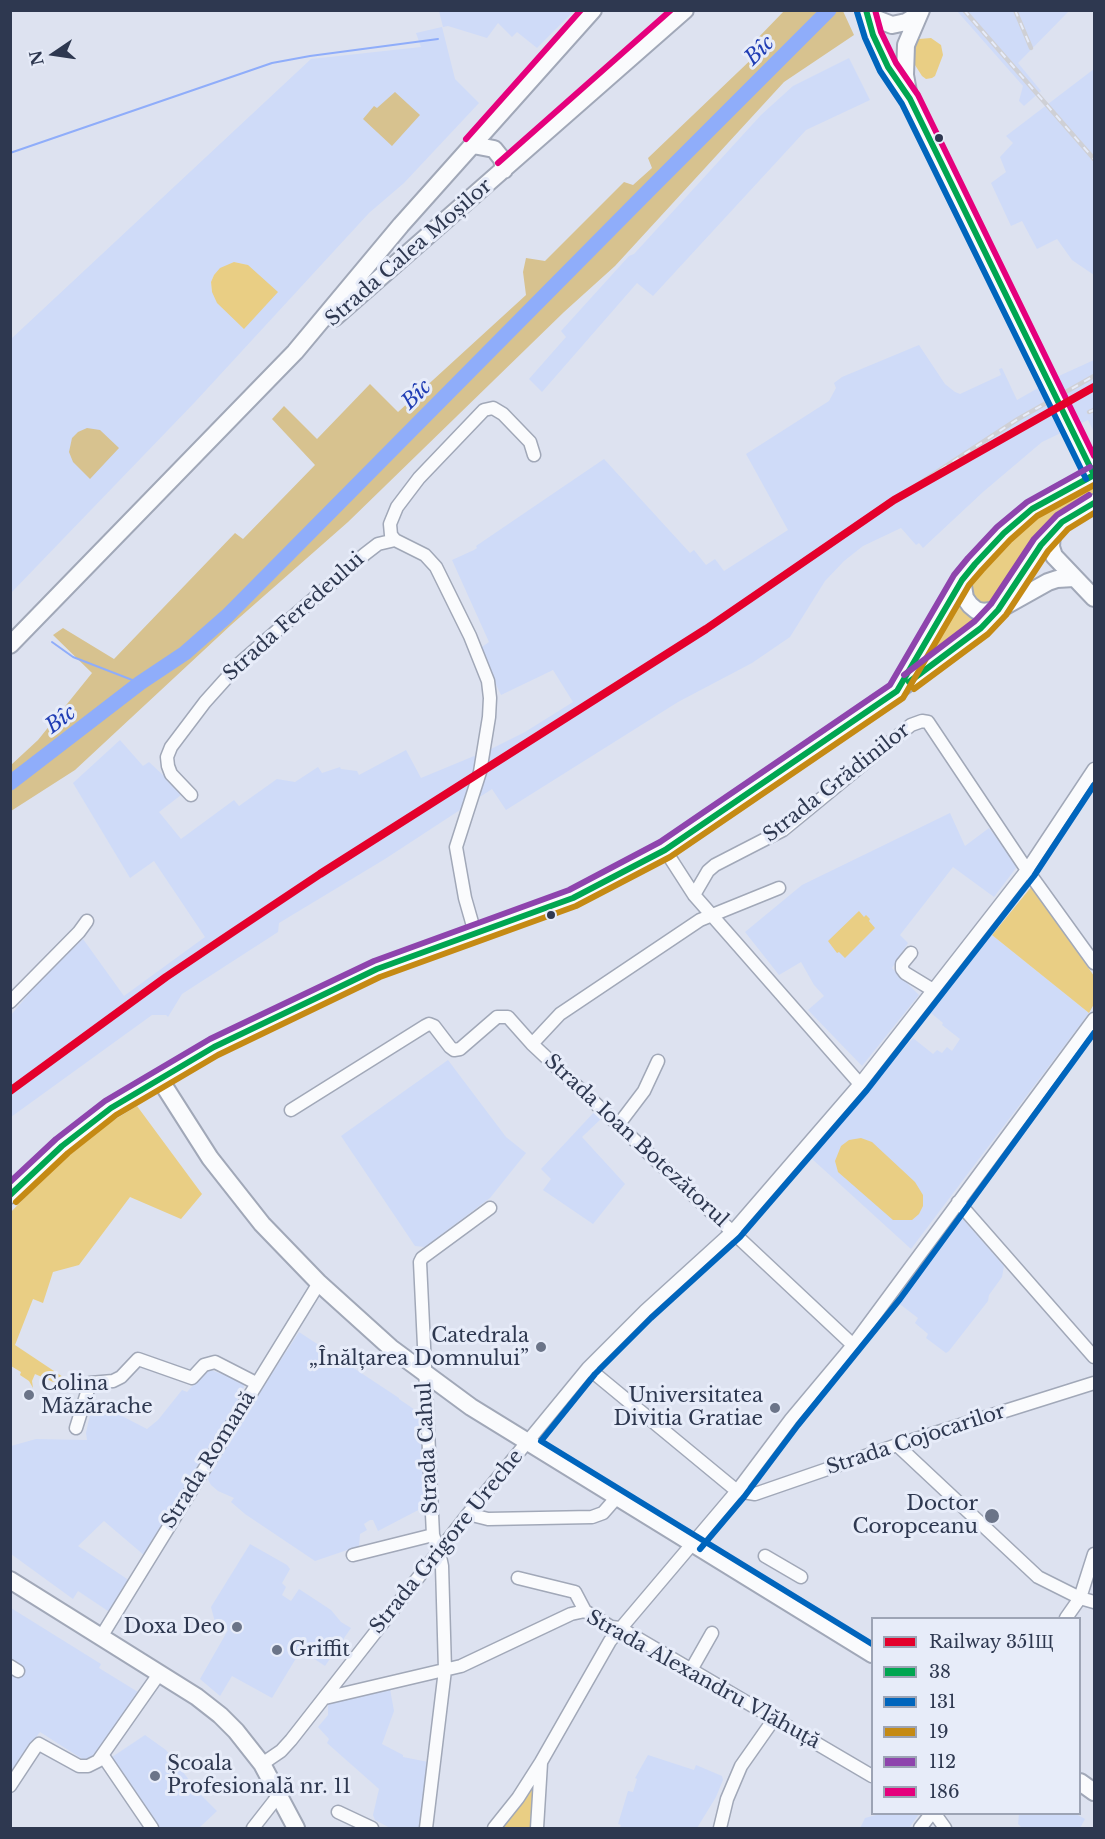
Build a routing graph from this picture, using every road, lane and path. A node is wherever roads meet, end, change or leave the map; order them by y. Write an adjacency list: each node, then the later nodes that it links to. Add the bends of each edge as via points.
1 (593, 10): 6 (main road, Strada Calea Moșilor)
2 (685, 10): 7 (main road, Strada Calea Moșilor)
3 (920, 12): 4 (main road, via 906,22 892,25); 5 (main road, via 906,45 905,75)
4 (867, 13): 5 (main road, via 888,67)
5 (910, 99): 10 (main road, bridge)
6 (473, 145): 7 (main road, via 494,149); 8 (main road, Strada Calea Moșilor, via 400,225)
7 (504, 170): 8 (main road, Strada Calea Moșilor)
8 (295, 352): 18 (main road, Strada Calea Moșilor)
9 (534, 455): 13 (street, via 530,442 503,414 493,408 484,410 397,507 390,530)
10 (1095, 475): 15 (main road, via 1056,494 1019,519)
11 (1095, 503): 12 (main road)
12 (1052, 532): 14 (main road, via 1054,556); 17 (main road)
13 (395, 540): 21 (street, Strada Feredeului, via 378,544 365,554 240,663 205,702 167,757 171,774); 28 (street, via 425,555 436,567 488,681 489,717 480,772 456,847)
14 (1074, 578): 16 (main road); 17 (main road, via 1048,582)
15 (962, 580): 17 (main road, via 970,605 983,612); 19 (main road)
16 (1095, 598)
17 (998, 610): 19 (main road, via 981,628)
18 (10, 645)
19 (897, 691): 22 (main road)
20 (1095, 769): 23 (street, Strada Grigore Ureche)
21 (191, 795)
22 (665, 850): 25 (street); 28 (main road, via 573,898)
23 (1027, 870): 25 (street, Strada Grădinilor, via 928,722 916,722 777,833 715,865); 30 (street); 31 (street, Strada Grigore Ureche)
24 (779, 888): 26 (street)
25 (694, 895): 26 (street)
26 (712, 915): 34 (street, via 560,1014); 37 (street)
27 (87, 921): 32 (street)
28 (475, 933): 36 (main road, via 377,969 214,1047)
29 (911, 953): 31 (street, via 902,969)
30 (1095, 963)
31 (933, 990): 37 (street, Strada Grigore Ureche)
32 (10, 1002)
33 (1095, 1020): 41 (street)
34 (532, 1044): 38 (street, Strada Ioan Botezătorul, via 507,1017 496,1017 454,1050 429,1024); 39 (street, Strada Ioan Botezătorul)
35 (658, 1061): 39 (street, via 644,1090)
36 (159, 1078): 40 (main road, via 62,1146); 44 (main road, via 225,1179)
37 (860, 1084): 43 (street, Strada Grigore Ureche)
38 (291, 1110)
39 (619, 1124): 43 (street, Strada Ioan Botezătorul)
40 (10, 1195)
41 (958, 1202): 45 (street); 46 (street)
42 (490, 1208): 48 (street, Strada Cahul, via 420,1262)
43 (733, 1231): 45 (street, Strada Ioan Botezătorul); 47 (street, Strada Grigore Ureche)
44 (319, 1283): 48 (main road); 49 (street, Strada Romană)
45 (853, 1345): 54 (street)
46 (1095, 1357)
47 (588, 1368): 52 (street, Strada Grigore Ureche); 54 (street)
48 (424, 1374): 52 (main road); 57 (street, Strada Cahul)
49 (256, 1383): 51 (street, via 215,1362 204,1365 192,1378 138,1359 121,1377 90,1383); 72 (street, Strada Romană)
50 (1095, 1383): 53 (street, Strada Cojocarilor)
51 (76, 1428)
52 (528, 1443): 55 (main road); 56 (street, Strada Grigore Ureche)
53 (897, 1445): 54 (street, Strada Cojocarilor, via 755,1494); 66 (street, via 1038,1577)
54 (737, 1491): 58 (street)
55 (617, 1497): 56 (street, via 603,1513 592,1517 488,1519); 58 (main road)
56 (468, 1514): 59 (street, Strada Grigore Ureche)
57 (433, 1535): 59 (street, Strada Cahul); 61 (street)
58 (693, 1543): 70 (street); 73 (main road)
59 (440, 1552): 75 (street, Strada Cahul); 77 (street, Strada Grigore Ureche)
60 (1095, 1554): 66 (street)
61 (353, 1555)
62 (765, 1556): 63 (street)
63 (801, 1577)
64 (518, 1578): 68 (street, via 575,1592)
65 (10, 1580): 72 (main road)
66 (1080, 1598): 67 (street); 69 (street)
67 (1095, 1602)
68 (585, 1611): 70 (street, Strada Alexandru Vlăhuță, via 611,1627); 75 (street, Strada Alexandru Vlăhuță)
69 (1067, 1617)
70 (620, 1628): 74 (street, Strada Alexandru Vlăhuță); 80 (street)
71 (712, 1633): 74 (street)
72 (101, 1637): 76 (main road)
73 (871, 1653)
74 (691, 1670): 78 (street, Strada Alexandru Vlăhuță)
75 (446, 1671): 77 (street, Strada Alexandru Vlăhuță); 94 (street, Strada Cahul)
76 (159, 1674): 79 (street); 81 (main road, via 220,1715)
77 (325, 1698): 81 (street, Strada Grigore Ureche, via 281,1751)
78 (774, 1719): 82 (street, Strada Alexandru Vlăhuță); 97 (street, via 741,1766)
79 (103, 1756): 84 (street, via 84,1767 39,1744); 90 (street)
80 (541, 1762): 95 (street); 96 (street)
81 (262, 1764): 86 (main road)
82 (871, 1775)
83 (1081, 1783): 85 (main road)
84 (10, 1786)
85 (1095, 1792)
86 (278, 1796): 91 (street); 92 (main road)
87 (338, 1812): 93 (street)
88 (932, 1815): 98 (street)
89 (934, 1815): 99 (street)
90 (152, 1828)
91 (254, 1828)
92 (296, 1828)
93 (372, 1828)
94 (426, 1828)
95 (494, 1828)
96 (537, 1828)
97 (720, 1828)
98 (920, 1828)
99 (945, 1828)

